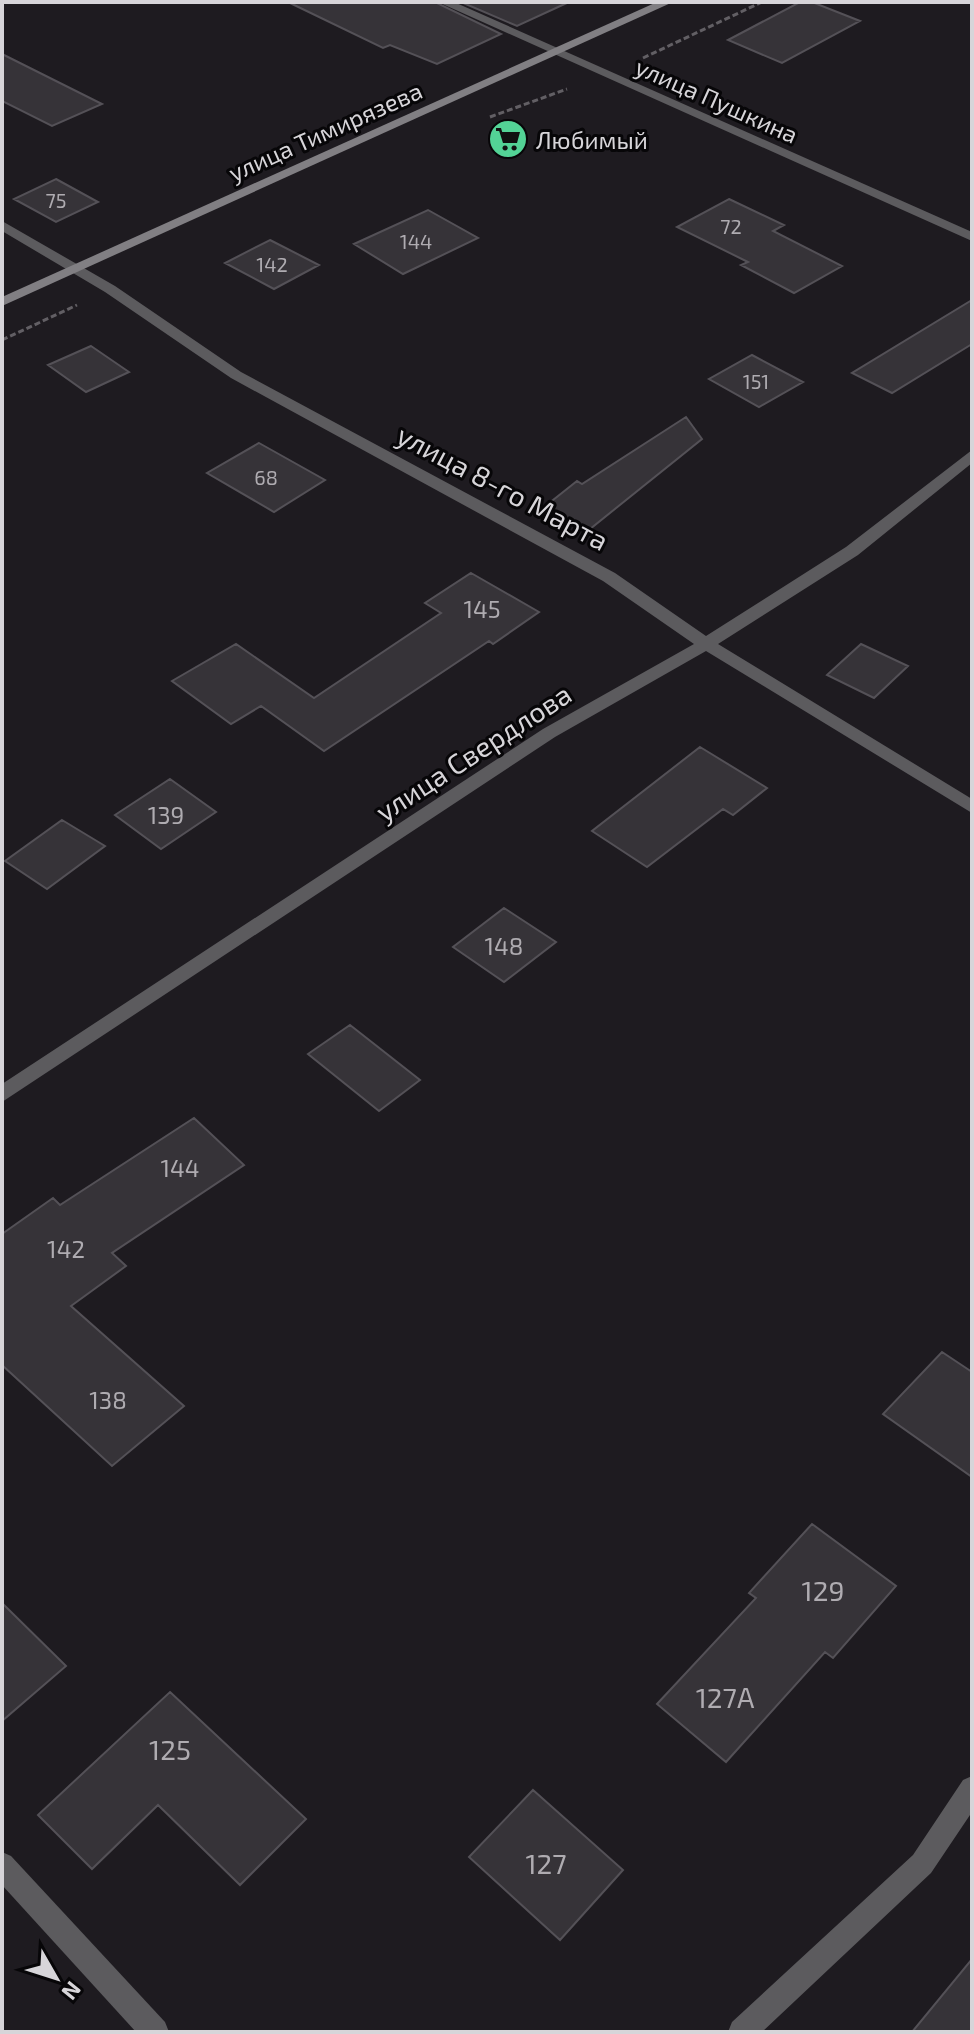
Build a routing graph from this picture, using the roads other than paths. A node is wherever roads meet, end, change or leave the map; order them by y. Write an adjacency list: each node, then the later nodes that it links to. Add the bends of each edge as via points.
1 (444, 2): 3 (street, улица Пушкина)
2 (667, 2): 3 (main road, улица Тимирязева)
3 (556, 53): 5 (street, улица Пушкина); 6 (main road, улица Тимирязева)
4 (2, 225): 6 (street, улица 8-го Марта)
5 (972, 237)
6 (74, 267): 7 (main road, улица Тимирязева); 9 (street, улица 8-го Марта, via 236,375 609,577)
7 (2, 302)
8 (972, 455): 9 (street, улица Свердлова, via 852,551)
9 (706, 644): 10 (street, улица 8-го Марта); 11 (street, улица Свердлова, via 549,733)
10 (972, 807)
11 (2, 1094)
12 (972, 1789): 15 (street, via 922,1864)
13 (2, 1865): 14 (street)
14 (155, 2032)
15 (742, 2032)

